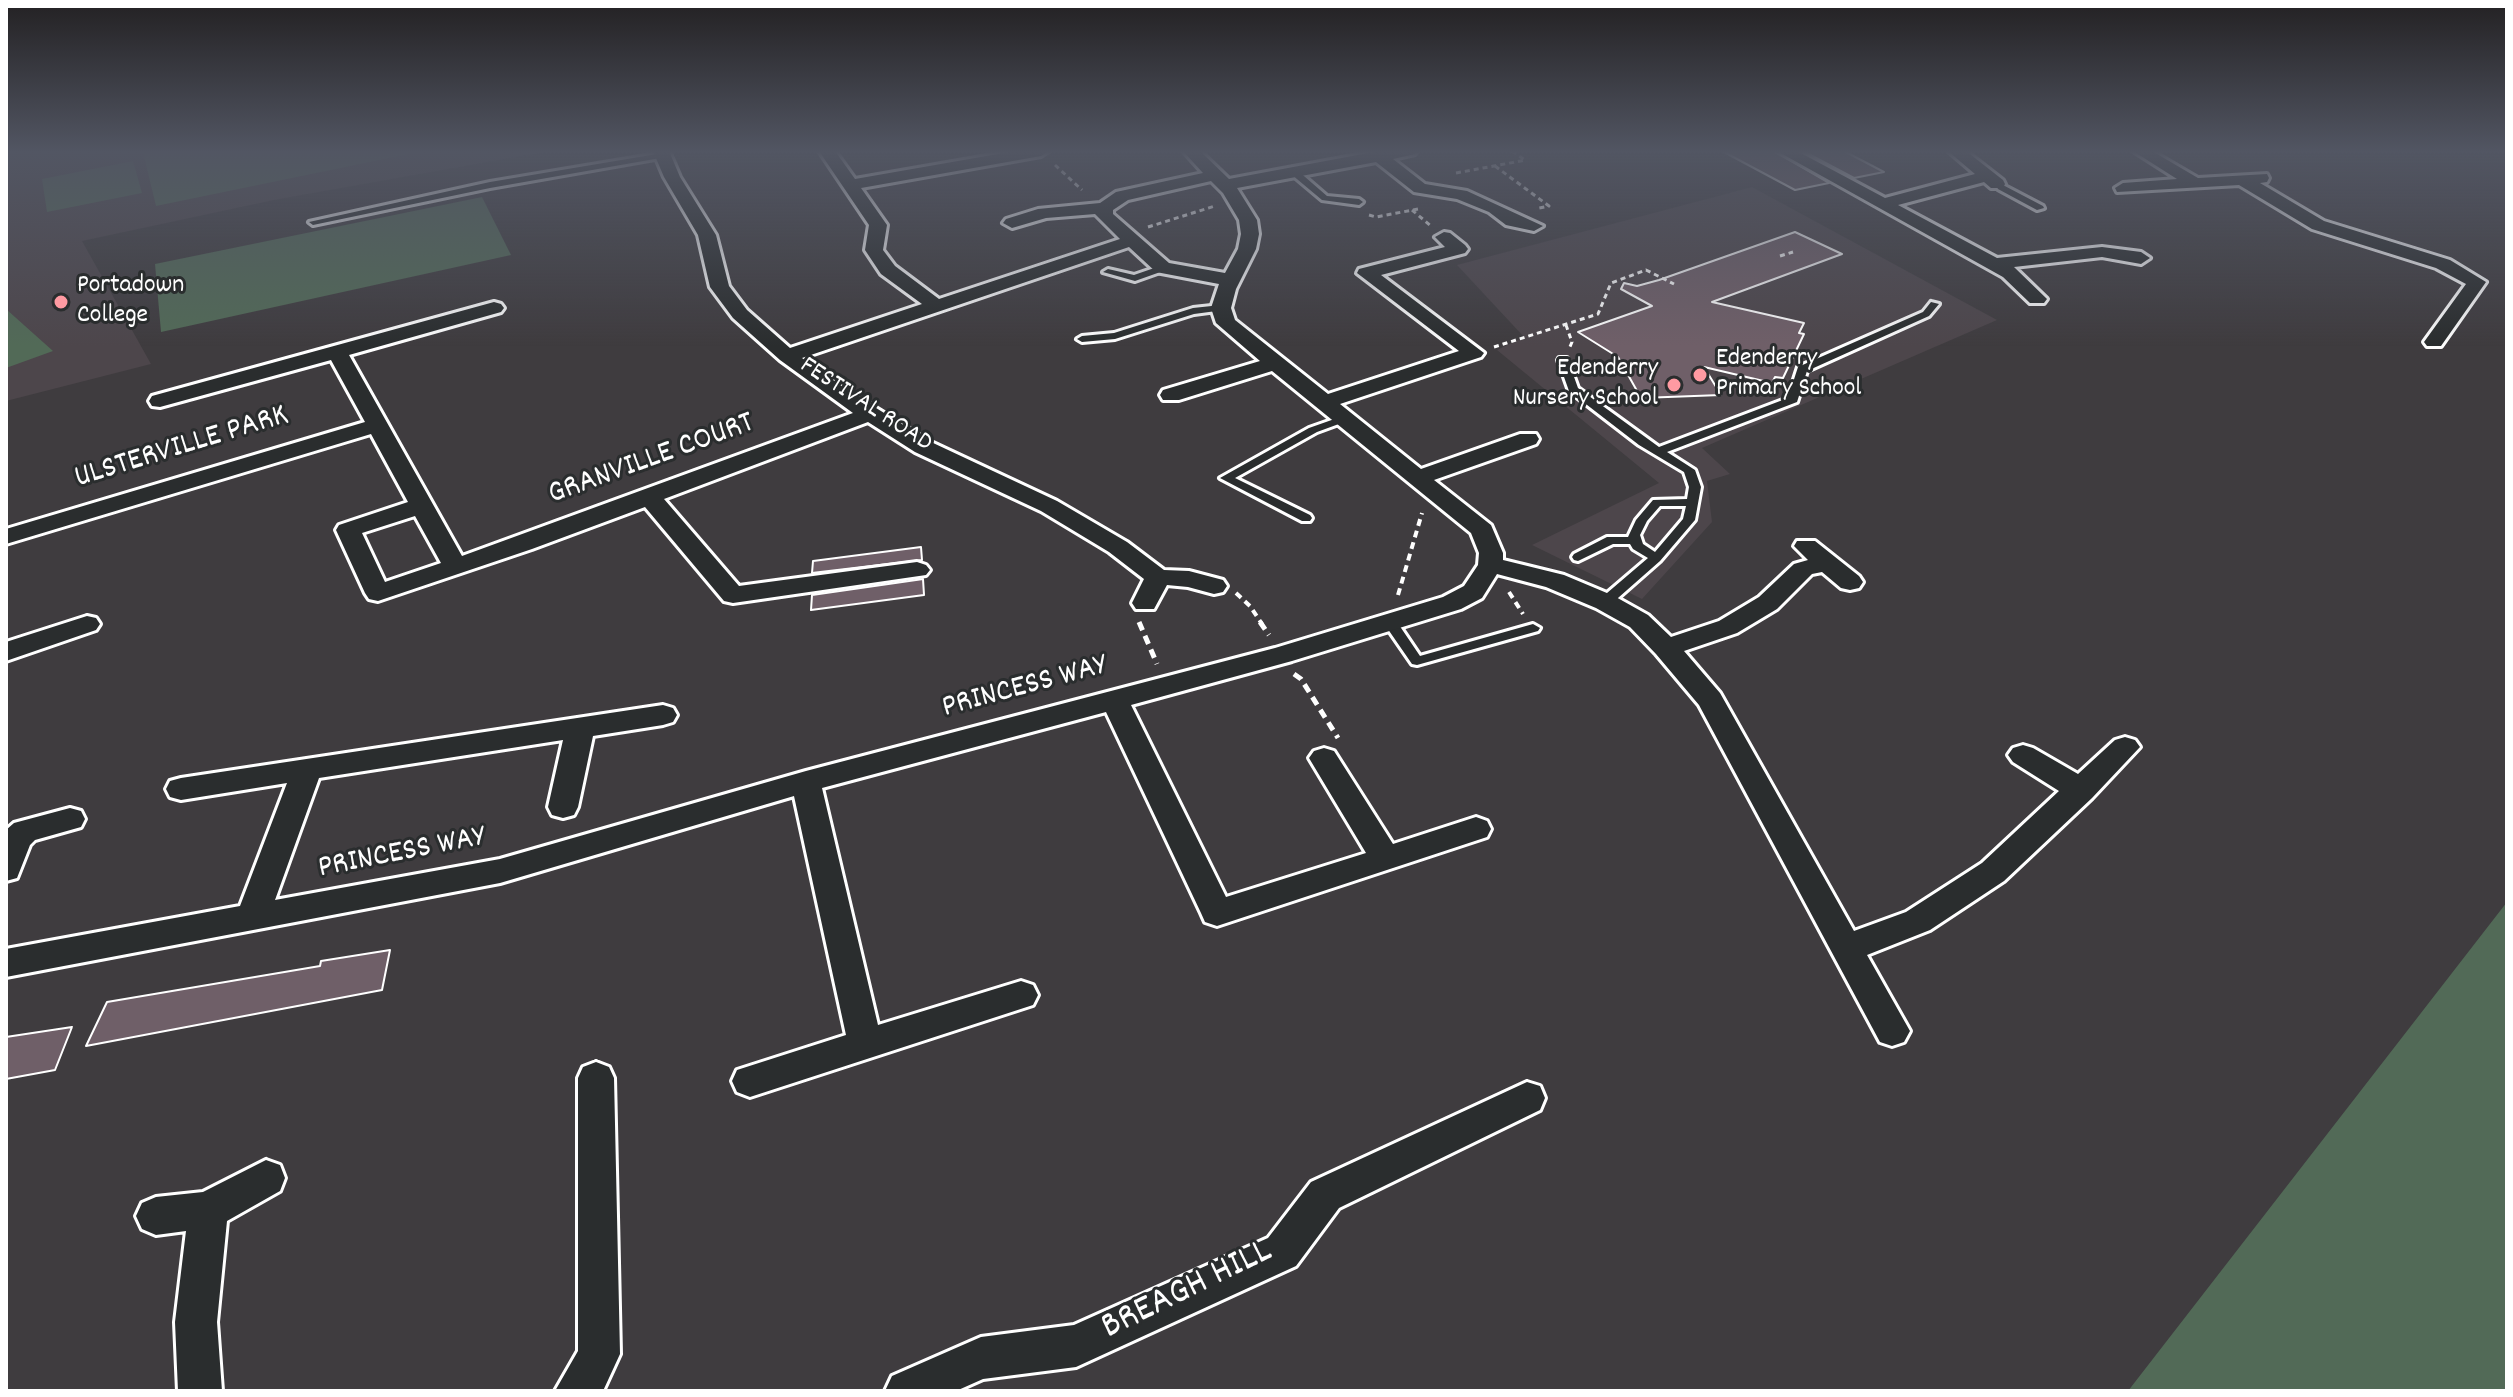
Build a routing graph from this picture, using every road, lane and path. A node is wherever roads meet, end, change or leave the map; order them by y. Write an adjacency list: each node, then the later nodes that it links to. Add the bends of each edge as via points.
1 (341, 216): 10 (lane)
2 (696, 216): 32 (street, FESTIVAL ROAD, via 707,235 720,287 740,314)
3 (872, 216): 25 (street, via 878,225 874,250 888,270)
4 (1034, 216): 11 (street)
5 (1105, 216): 14 (street)
6 (1244, 216): 21 (street, via 1250,234 1247,249)
7 (1506, 216): 12 (street)
8 (1905, 216): 18 (street)
9 (2305, 216): 29 (street, via 2318,225 2443,264 2477,282)
10 (313, 222)
11 (1012, 223)
12 (1534, 226)
13 (1444, 237): 31 (street, via 1459,249 1366,273)
14 (1131, 241): 19 (street); 25 (street)
15 (1793, 252): 16 (path)
16 (1780, 256)
17 (2141, 258): 18 (street, via 2102,252)
18 (1995, 264): 23 (street)
19 (1163, 268): 20 (lane, via 1135,278); 21 (street)
20 (1108, 272)
21 (1231, 280): 27 (street)
22 (1674, 284): 31 (path, via 1646,270 1611,283 1598,314)
23 (2037, 299)
24 (1934, 304): 41 (lane, via 1926,314 1802,369 1793,400)
25 (937, 306): 32 (street)
26 (494, 308): 30 (street)
27 (1221, 308): 28 (lane, via 1193,311 1115,336); 34 (street, via 1226,323)
28 (1082, 339)
29 (2434, 342)
30 (337, 352): 36 (street); 39 (street)
31 (1474, 353): 37 (street)
32 (787, 356): 38 (street, FESTIVAL ROAD)
33 (1563, 360): 41 (lane, via 1573,389)
34 (1275, 363): 35 (street); 37 (street)
35 (1171, 395)
36 (160, 401)
37 (1333, 411): 42 (street); 46 (lane, via 1313,430 1226,478)
38 (870, 414): 43 (street, GRANVILLE COURT); 54 (street, FESTIVAL ROAD, via 923,447 1049,506)
39 (378, 425): 45 (street); 47 (street, ULSTERVILLE PARK)
40 (1528, 439): 42 (street)
41 (1657, 452): 44 (lane, via 1689,470)
42 (1428, 486): 51 (street, via 1482,530); 59 (path, via 1397,599)
43 (649, 497): 52 (street, GRANVILLE COURT); 53 (street, via 733,595)
44 (1693, 502): 48 (lane, via 1657,503 1642,520); 50 (lane, via 1689,520)
45 (423, 505): 52 (street); 52 (street, GRANVILLE COURT, via 348,530 378,593)
46 (1306, 518)
47 (6, 537)
48 (1636, 541): 49 (lane, via 1611,540); 50 (lane)
49 (1578, 557)
50 (1656, 558): 57 (lane)
51 (1491, 565): 57 (street, via 1555,581); 59 (street, PRINCESS WAY, via 1473,592); 61 (path)
52 (455, 566)
53 (917, 570)
54 (1158, 577): 56 (street); 58 (street)
55 (1850, 582): 62 (street, via 1815,554 1768,603 1728,627)
56 (1214, 586): 64 (path, via 1230,587 1250,606)
57 (1605, 602): 62 (street, via 1639,621)
58 (1145, 603): 65 (path, via 1137,617)
59 (1398, 620): 61 (lane, via 1417,661); 64 (street, PRINCESS WAY)
60 (87, 624): 63 (street)
61 (1533, 628)
62 (1666, 648): 82 (street, via 1710,700)
63 (6, 652)
64 (1282, 655): 65 (street, PRINCESS WAY); 71 (path, via 1341,742 1327,746)
65 (1169, 686): 66 (street, PRINCESS WAY)
66 (1115, 701): 73 (street, PRINCESS WAY); 79 (street, via 1217,913)
67 (663, 715): 68 (street)
68 (580, 728): 72 (street); 76 (street)
69 (2125, 747): 75 (street)
70 (2023, 755): 75 (street)
71 (1324, 758): 79 (street)
72 (307, 770): 74 (street); 81 (street)
73 (806, 782): 81 (street, PRINCESS WAY, via 500,871); 86 (street)
74 (181, 789)
75 (2081, 790): 82 (street, via 1993,872 1918,921)
76 (563, 807)
77 (70, 819): 80 (street, via 25,831 16,839)
78 (1476, 829): 79 (street)
79 (1385, 858)
80 (6, 869)
81 (252, 918): 83 (street, PRINCESS WAY)
82 (1848, 948): 85 (street)
83 (6, 963)
84 (1021, 995): 86 (street)
85 (1892, 1031)
86 (865, 1043): 88 (street)
87 (596, 1078): 94 (street, via 599,1354)
88 (750, 1081)
89 (1527, 1098): 95 (street, BREAGH HILL, via 1325,1195 1282,1252 1076,1346 981,1358)
90 (266, 1178): 91 (street)
91 (208, 1210): 92 (street); 93 (street, via 196,1322)
92 (156, 1216)
93 (200, 1391)
94 (577, 1391)
95 (907, 1391)

